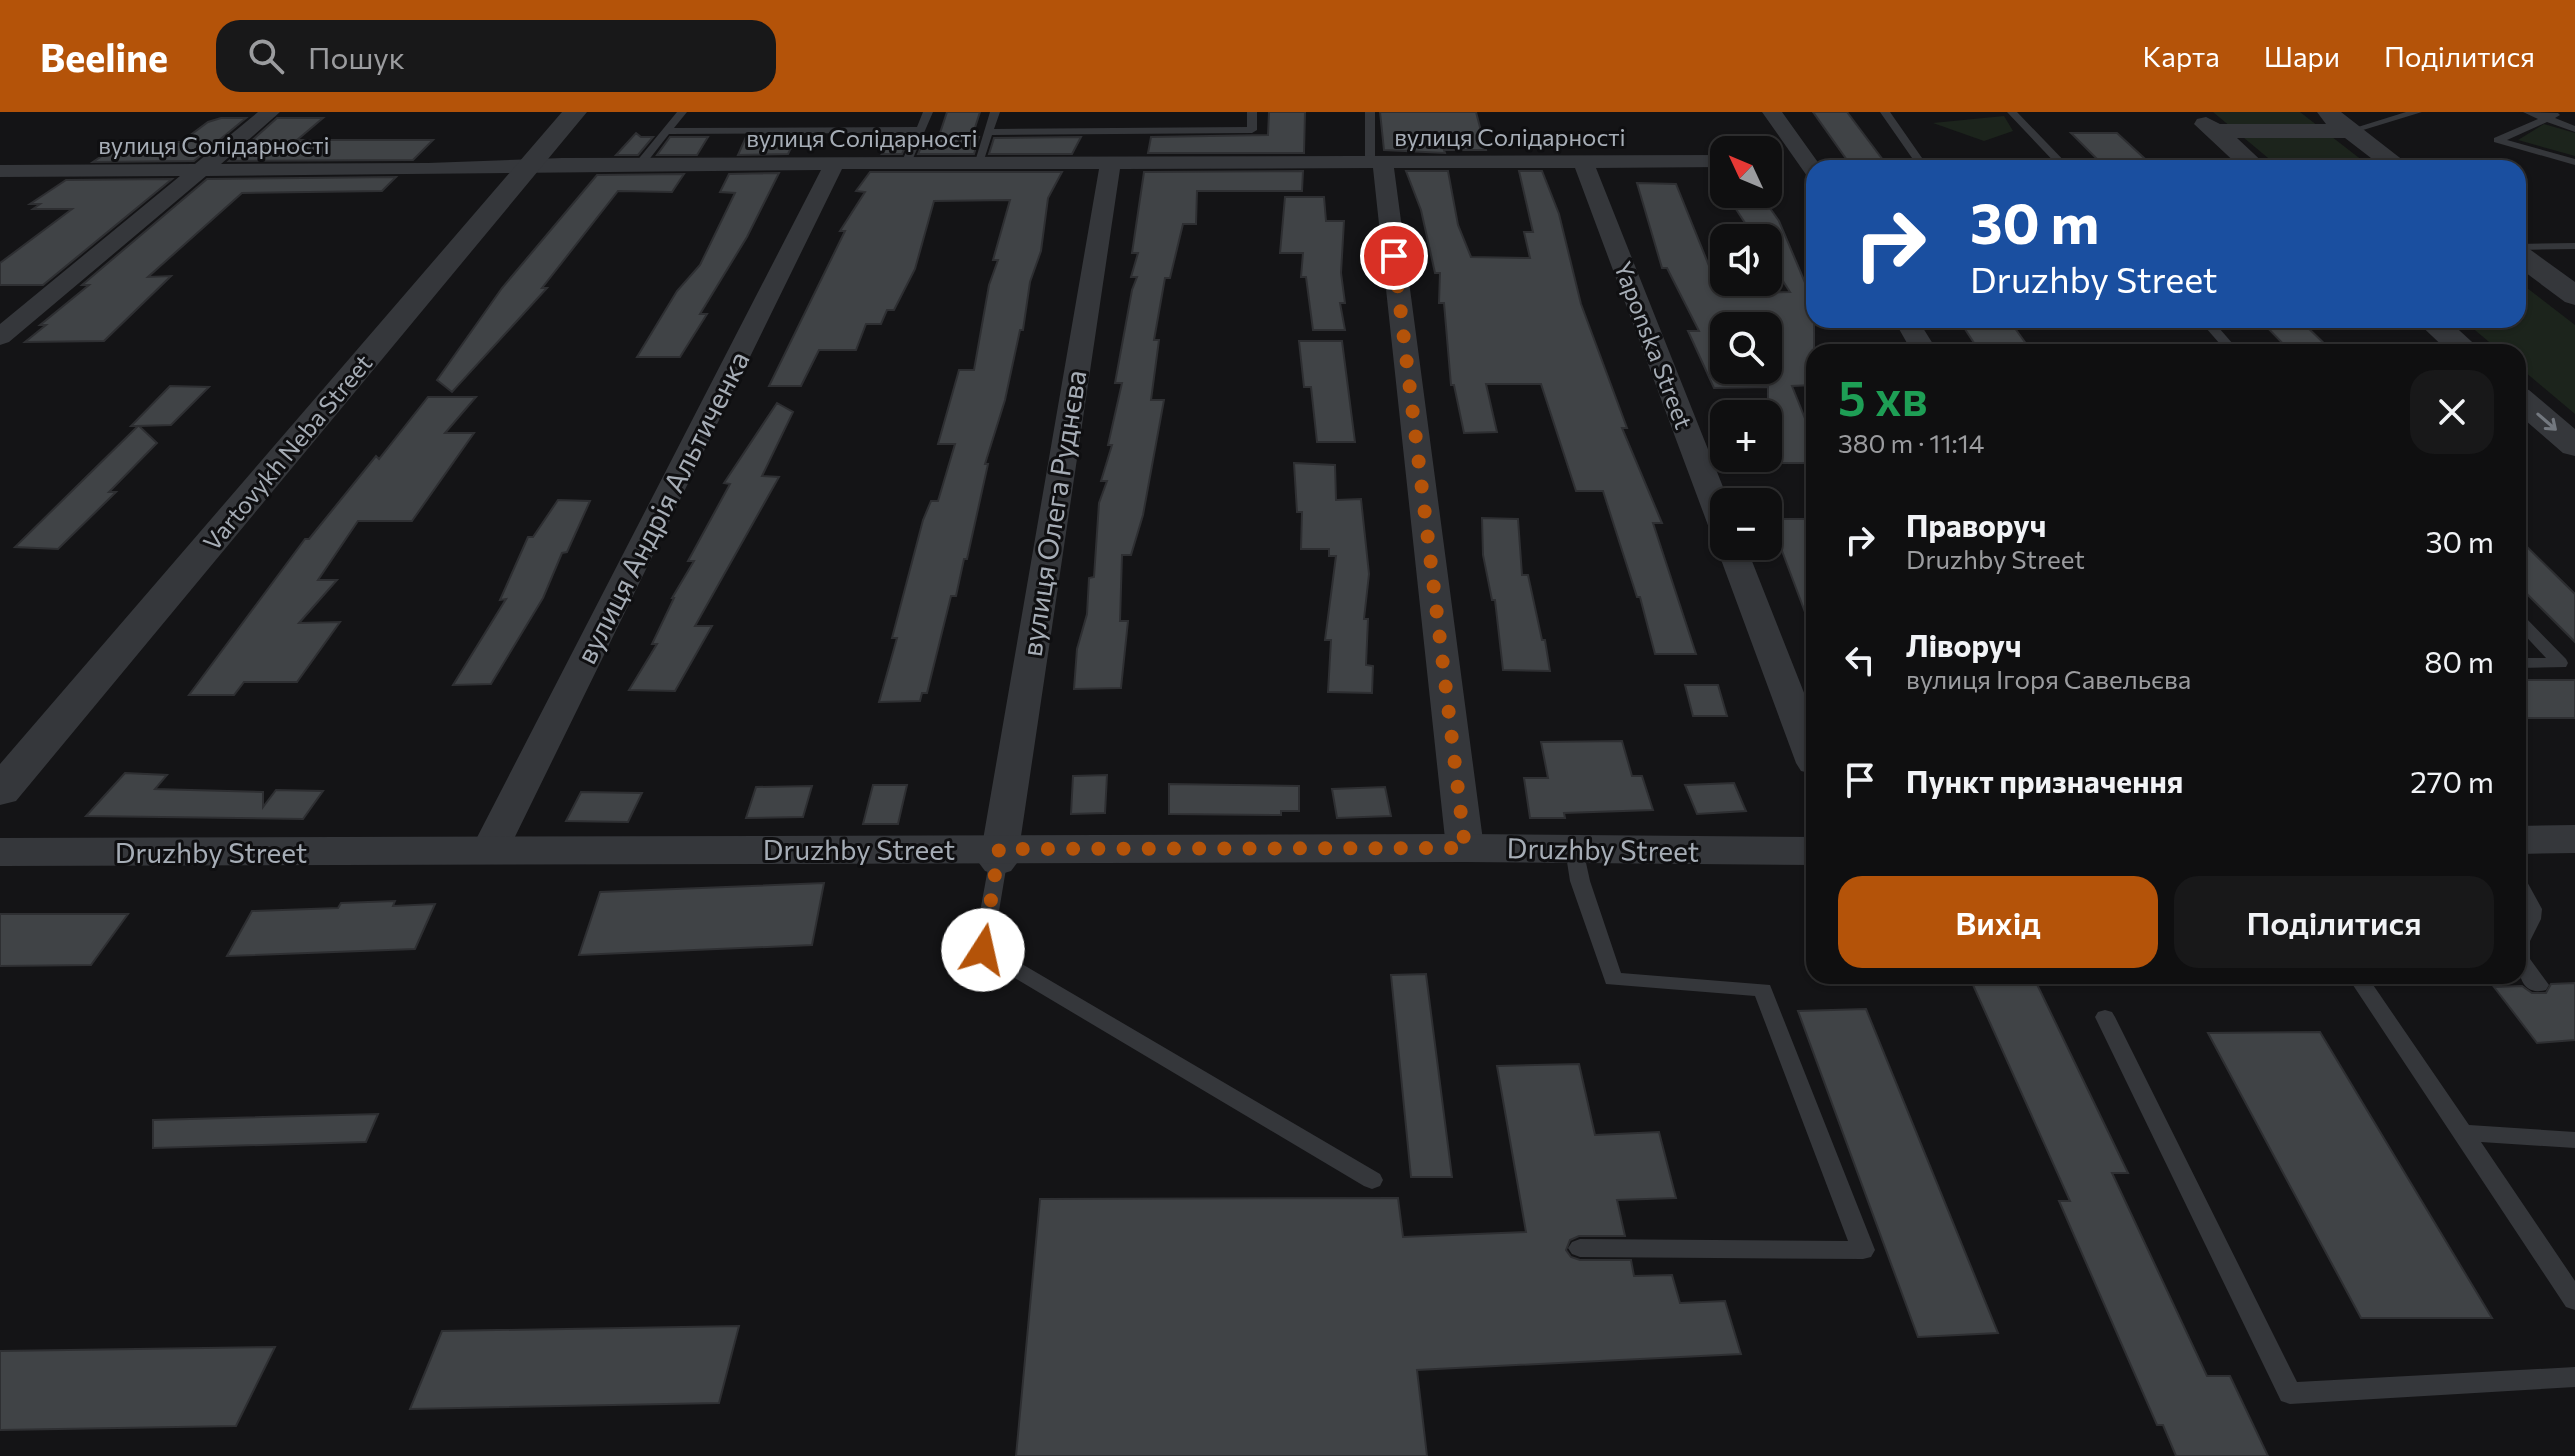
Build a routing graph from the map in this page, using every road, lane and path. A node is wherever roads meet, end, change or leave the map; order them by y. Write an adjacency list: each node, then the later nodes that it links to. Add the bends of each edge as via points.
1 (270, 112): 40 (street)
2 (575, 112): 38 (street, Vartovykh Neba Street)
3 (682, 112): 19 (lane)
4 (928, 112): 18 (lane)
5 (995, 112): 22 (lane)
6 (1252, 112): 22 (lane, via 1252,130)
7 (1370, 112): 35 (lane)
8 (1772, 112): 29 (street)
9 (1885, 112): 23 (lane)
10 (2012, 112): 24 (lane)
11 (2192, 112): 20 (street)
12 (2325, 112): 21 (street)
13 (2417, 112): 21 (lane)
14 (2528, 112): 15 (lane)
15 (2548, 115): 16 (lane); 17 (lane); 30 (lane, via 2498,140)
16 (2575, 120)
17 (2575, 129)
18 (921, 130): 19 (lane); 32 (lane)
19 (668, 131): 37 (lane)
20 (2214, 131): 21 (street); 25 (street)
21 (2350, 131): 26 (street)
22 (989, 132): 33 (lane)
23 (1918, 160)
24 (2058, 160)
25 (2247, 160)
26 (2389, 160)
27 (1710, 161): 36 (street, вулиця Солідарності)
28 (1782, 161): 39 (street)
29 (1806, 162)
30 (2575, 162)
31 (835, 163): 32 (street, вулиця Солідарності); 37 (street, вулиця Солідарності); 64 (street, вулиця Андрія Альтиченка)
32 (906, 163): 33 (street, вулиця Солідарності)
33 (978, 163): 34 (street, вулиця Солідарності)
34 (1110, 163): 35 (street, вулиця Солідарності); 67 (street, вулиця Олега Руднєва)
35 (1376, 163): 36 (street, вулиця Солідарності); 62 (street)
36 (1584, 163): 53 (street, Yaponska Street)
37 (640, 164): 38 (street, вулиця Солідарності)
38 (530, 165): 40 (street, вулиця Солідарності); 59 (street, Vartovykh Neba Street)
39 (1806, 165)
40 (199, 170): 41 (street, вулиця Солідарності); 48 (street)
41 (0, 171)
42 (2575, 246): 43 (lane)
43 (2526, 247)
44 (2526, 260): 45 (street)
45 (2575, 296)
46 (2212, 328): 49 (lane)
47 (2439, 328): 50 (street)
48 (0, 337)
49 (2227, 344)
50 (2458, 344)
51 (2526, 404): 52 (street, one-way to 52)
52 (2575, 446)
53 (1710, 492)
54 (1736, 560): 58 (street)
55 (2526, 626): 57 (lane)
56 (2526, 663): 57 (lane)
57 (2568, 663)
58 (1806, 742)
59 (0, 792)
60 (2575, 839): 61 (street)
61 (2526, 840)
62 (1465, 848): 63 (street, Druzhby Street); 67 (street, Druzhby Street)
63 (1574, 849): 65 (street, Druzhby Street); 77 (lane, via 1613,979 1763,990 1863,1250)
64 (489, 851): 66 (street, Druzhby Street); 67 (street, Druzhby Street)
65 (1806, 851)
66 (0, 852)
67 (998, 856): 76 (lane, via 983,950)
68 (2526, 897): 69 (lane, via 2533,911)
69 (2526, 932)
70 (2526, 967): 72 (lane)
71 (2362, 984): 74 (lane)
72 (2539, 985)
73 (2105, 1017): 79 (lane, via 2290,1393)
74 (2462, 1133): 75 (lane); 78 (lane)
75 (2575, 1140)
76 (1372, 1180)
77 (1580, 1248)
78 (2575, 1300)
79 (2575, 1377)

